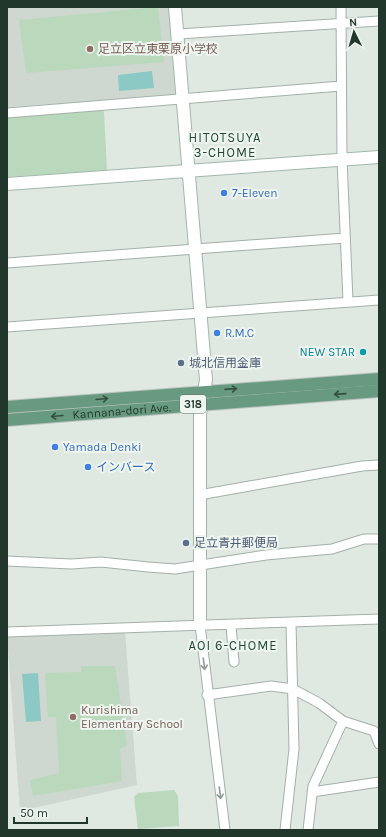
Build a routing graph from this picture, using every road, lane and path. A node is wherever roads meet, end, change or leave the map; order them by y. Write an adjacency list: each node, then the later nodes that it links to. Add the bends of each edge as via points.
1 (176, 7): 5 (street)
2 (341, 7): 4 (street)
3 (379, 21): 4 (street)
4 (340, 24): 5 (street); 6 (street)
5 (178, 34): 7 (street)
6 (341, 86): 7 (street); 10 (street)
7 (183, 99): 8 (street); 11 (street)
8 (7, 113)
9 (379, 157): 10 (street)
10 (342, 159): 11 (street); 13 (street)
11 (189, 170): 12 (street); 14 (street)
12 (7, 184)
13 (345, 238): 14 (street); 17 (street)
14 (195, 250): 15 (street); 18 (street)
15 (7, 263)
16 (379, 300): 17 (street)
17 (348, 301): 18 (street)
18 (201, 314): 19 (street); 21 (street)
19 (7, 327)
20 (379, 379): 21 (main road, Kannana-dori Ave. / 318, one-way to 20)
21 (205, 391): 23 (street); 24 (main road, Kannana-dori Ave. / 318, one-way to 21)
22 (379, 391): 23 (main road, Kannana-dori Ave. / 318, one-way to 23)
23 (202, 404): 25 (main road, Kannana-dori Ave. / 318, one-way to 25); 27 (street)
24 (7, 407)
25 (7, 420)
26 (379, 465): 27 (street)
27 (199, 495): 30 (street)
28 (379, 539): 30 (street, via 364,539 332,549 266,555)
29 (7, 561): 30 (street, via 71,564 101,562 160,568)
30 (199, 566): 33 (street)
31 (379, 619): 32 (street)
32 (291, 623): 34 (street); 37 (street)
33 (200, 625): 34 (street); 35 (street); 38 (street, one-way to 38)
34 (231, 625): 36 (street)
35 (7, 632)
36 (234, 662)
37 (293, 689): 38 (street, via 271,686); 39 (street, via 319,703); 44 (street, via 294,749)
38 (207, 695): 43 (street, one-way to 43)
39 (343, 721): 40 (street, via 374,731); 42 (street)
40 (379, 744)
41 (379, 782): 42 (street)
42 (312, 792): 45 (street)
43 (224, 830)
44 (285, 830)
45 (308, 830)

